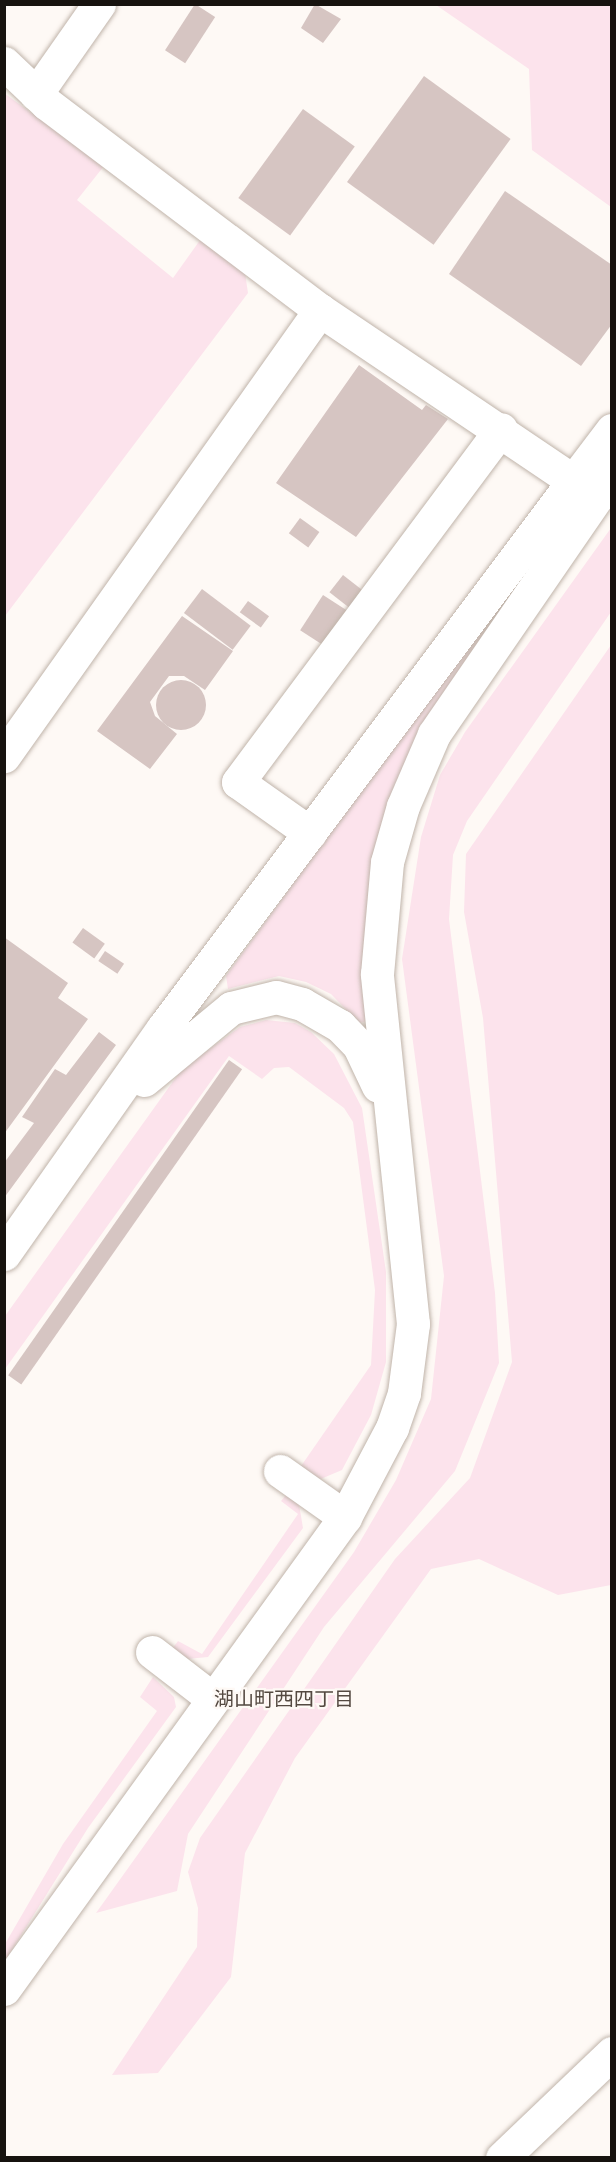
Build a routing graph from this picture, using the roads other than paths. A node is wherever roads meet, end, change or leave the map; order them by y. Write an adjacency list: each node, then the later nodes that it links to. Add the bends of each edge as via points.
1 (99, 4): 3 (street)
2 (4, 63): 3 (street)
3 (36, 94): 4 (street)
4 (320, 309): 5 (street); 8 (street)
5 (501, 429): 7 (street); 9 (street, via 238,782)
6 (612, 430): 7 (street)
7 (594, 484): 9 (street); 10 (street, via 434,734 403,806 384,881 377,943)
8 (4, 756)
9 (310, 833): 11 (street)
10 (388, 1116): 11 (street, via 367,1059 351,1036 302,1004 262,998 231,1008 196,1033); 14 (street, via 411,1278 411,1349 392,1428)
11 (73, 1155): 12 (street)
12 (4, 1254)
13 (280, 1471): 14 (street)
14 (345, 1517): 16 (street)
15 (152, 1652): 16 (street)
16 (213, 1699): 17 (street)
17 (4, 1989)
18 (612, 2053): 19 (street)
19 (502, 2157)

